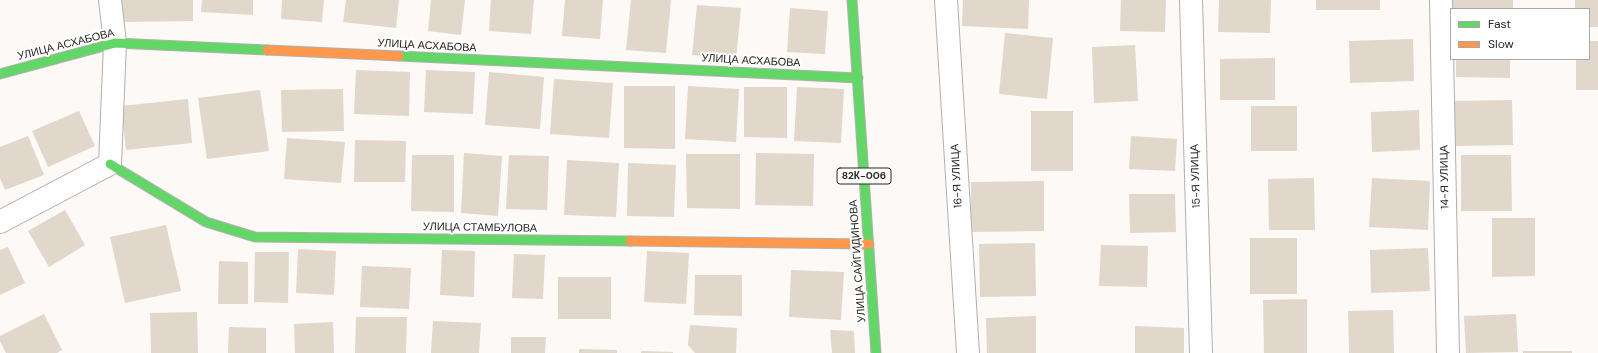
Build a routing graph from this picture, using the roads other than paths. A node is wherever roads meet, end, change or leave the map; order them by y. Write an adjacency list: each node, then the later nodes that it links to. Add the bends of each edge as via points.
1 (110, 0): 6 (street)
2 (852, 0): 8 (street, УЛИЦА САЙГИДИНОВА / 82К-006)
3 (946, 0): 13 (street, 16-Я УЛИЦА)
4 (1191, 0): 14 (street, 15-Я УЛИЦА)
5 (1441, 0): 15 (street, 14-Я УЛИЦА)
6 (115, 43): 7 (street, УЛИЦА АСХАБОВА); 8 (street, УЛИЦА АСХАБОВА); 9 (street)
7 (0, 74)
8 (858, 78): 11 (street, УЛИЦА САЙГИДИНОВА / 82К-006)
9 (110, 164): 10 (street); 11 (street, УЛИЦА СТАМБУЛОВА, via 206,222 255,238)
10 (0, 222)
11 (869, 244): 12 (street, УЛИЦА САЙГИДИНОВА / 82К-006)
12 (876, 353)
13 (968, 353)
14 (1201, 353)
15 (1448, 353)

